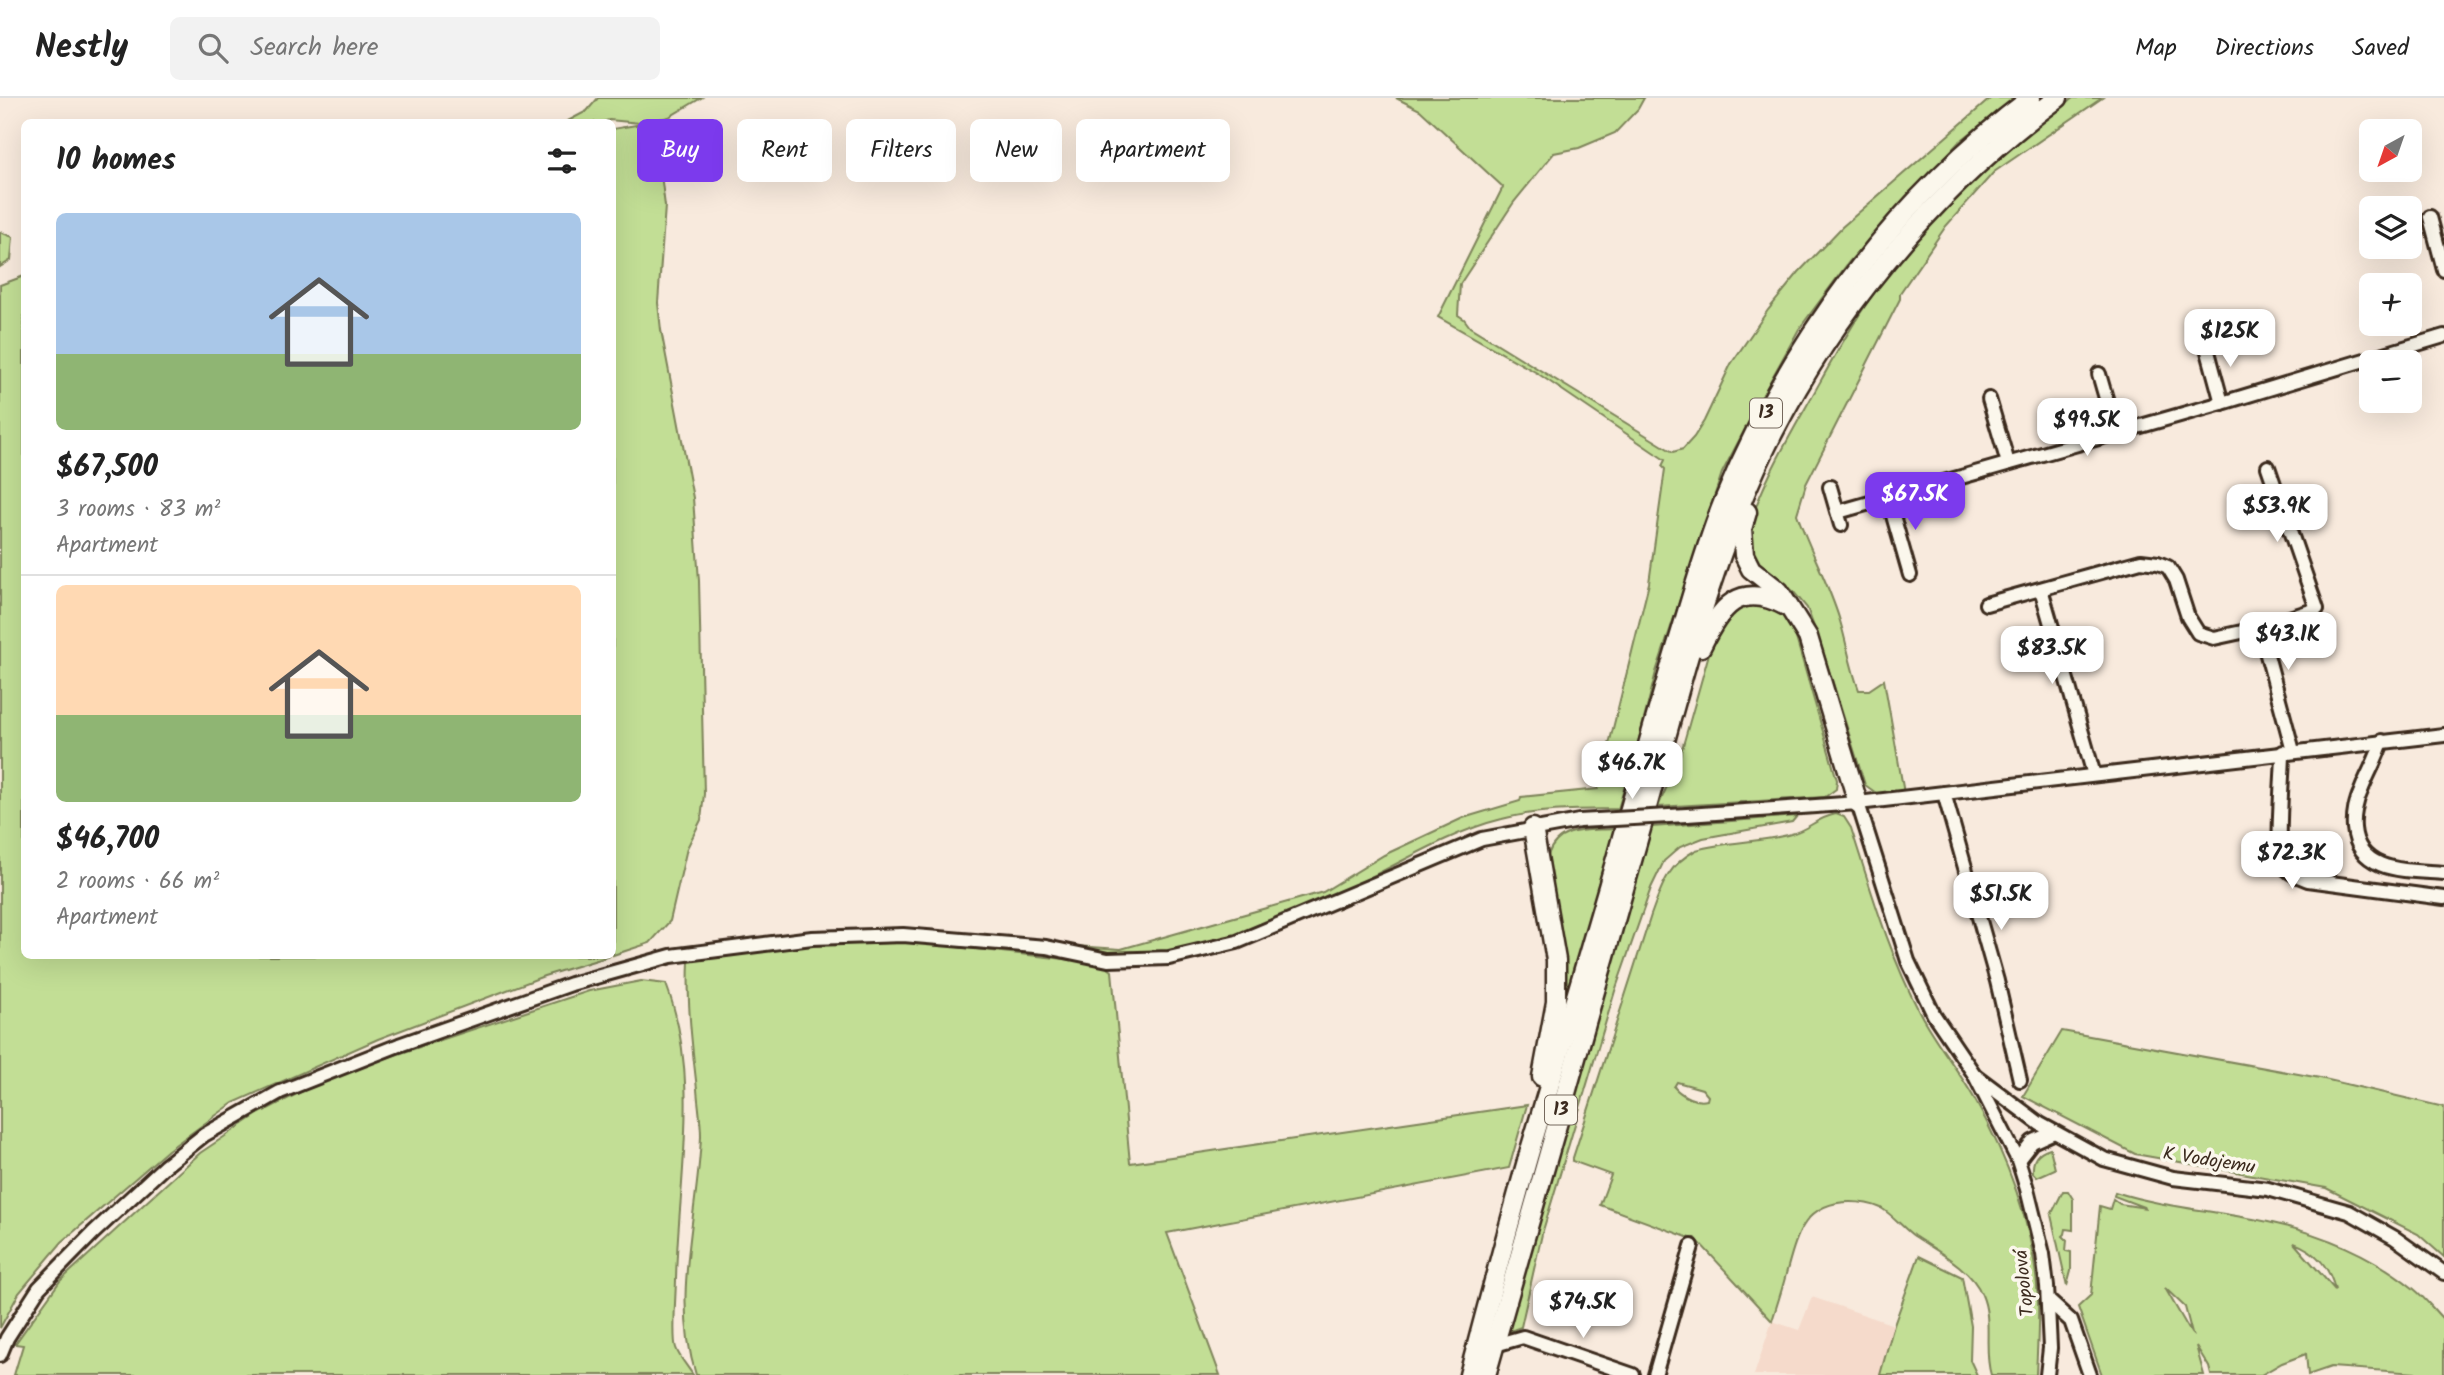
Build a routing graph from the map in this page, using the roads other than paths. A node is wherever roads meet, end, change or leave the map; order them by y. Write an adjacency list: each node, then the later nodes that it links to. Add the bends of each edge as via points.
1 (2031, 98): 36 (highway, 13, via 1944,174 1871,253 1833,302 1741,461 1693,593)
2 (2058, 98): 5 (highway, 13, via 1956,184)
3 (2430, 218): 4 (street)
4 (2444, 270)
5 (1847, 312): 21 (highway, via 1762,477 1742,529 1744,555 1751,569 1779,591); 28 (highway, 13, via 1777,427 1738,509)
6 (2444, 336): 10 (street)
7 (2206, 344): 10 (street)
8 (2099, 374): 11 (street)
9 (1989, 399): 12 (street)
10 (2222, 403): 11 (street)
11 (2116, 433): 12 (street)
12 (2008, 463): 15 (street)
13 (2268, 467): 22 (street, via 2317,609)
14 (1830, 486): 16 (street)
15 (1888, 498): 16 (street); 18 (street)
16 (1838, 512): 17 (street)
17 (1841, 525)
18 (1910, 575)
19 (2041, 589): 20 (street); 22 (street, via 2141,561 2158,563 2168,567 2176,580 2198,633 2214,638); 26 (street)
20 (1986, 604)
21 (1792, 610): 28 (highway, via 1757,595 1738,600 1721,613 1701,648 1669,760); 29 (highway, via 1808,637)
22 (2266, 631): 25 (street, via 2265,652)
23 (2444, 735): 24 (street)
24 (2382, 741): 25 (street); 31 (street, via 2359,793 2355,840 2370,859 2391,868)
25 (2288, 752): 26 (street); 32 (street, via 2280,845 2282,863 2289,872 2308,880)
26 (2094, 775): 27 (street)
27 (1944, 793): 29 (street); 34 (street)
28 (1651, 795): 41 (highway, 13)
29 (1858, 803): 30 (street, bridge); 33 (street, via 1908,961 1934,1015)
30 (1533, 828): 36 (highway, via 1556,960 1556,1002); 42 (street, via 1482,839 1237,942 1169,958 1108,960 1046,947 903,935 812,938 671,956 571,984 280,1092 204,1135 156,1174 39,1287)
31 (2444, 873)
32 (2444, 898)
33 (1974, 1074): 35 (street, K Vodojemu); 37 (street, Topolová)
34 (2020, 1080)
35 (2054, 1132): 37 (street, via 2032,1142); 39 (street, K Vodojemu, via 2104,1159 2173,1178 2268,1189 2349,1212)
36 (1530, 1151): 43 (highway, 13)
37 (2018, 1160): 40 (street, Topolová, via 2043,1254)
38 (1692, 1246): 46 (street)
39 (2444, 1273)
40 (2049, 1301): 47 (street, Topolová); 48 (street, via 2071,1321)
41 (1495, 1345): 44 (highway, 13); 45 (street, via 1523,1337)
42 (0, 1355)
43 (1469, 1375)
44 (1486, 1375)
45 (1633, 1375)
46 (1656, 1375)
47 (2048, 1375)
48 (2090, 1375)

